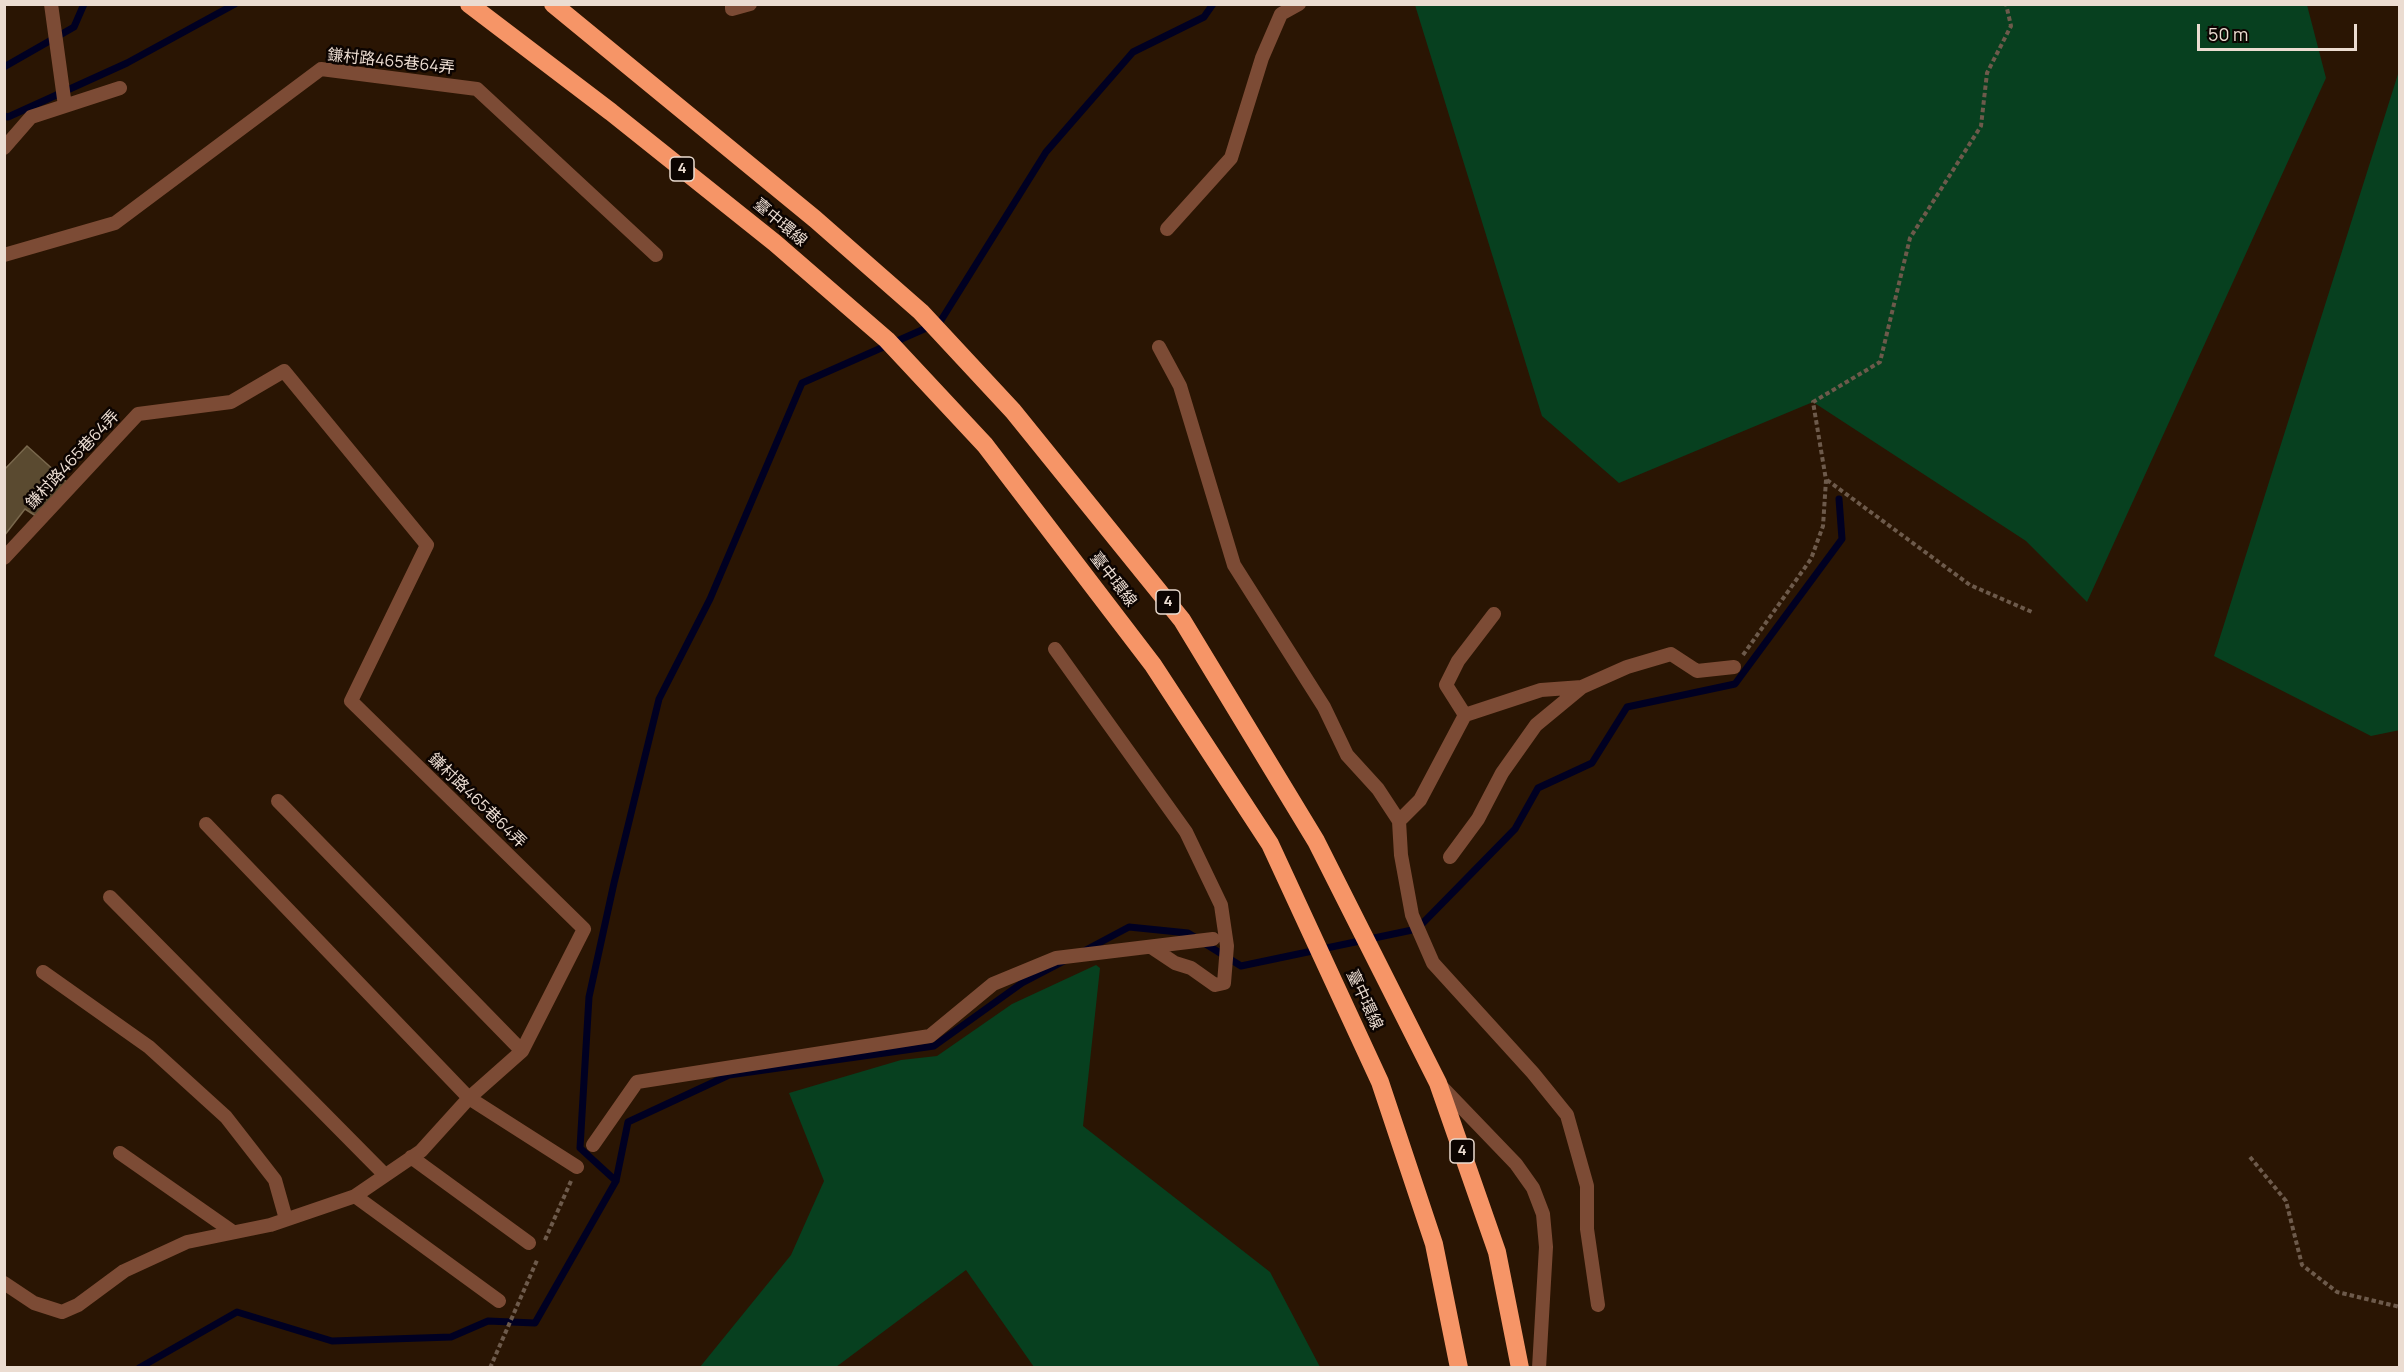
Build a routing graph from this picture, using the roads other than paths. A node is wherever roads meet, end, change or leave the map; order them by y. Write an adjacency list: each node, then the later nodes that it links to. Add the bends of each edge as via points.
1 (51, 4): 8 (lane)
2 (470, 4): 43 (highway, 臺中環線 / 4, via 775,243 893,346 985,445 1153,665 1270,844 1380,1082 1434,1244)
3 (553, 4): 29 (highway, 臺中環線 / 4, via 815,219 926,317 1013,411 1182,620 1316,841)
4 (732, 4): 5 (lane, via 732,9)
5 (750, 4)
6 (1299, 4): 10 (lane, via 1281,14 1262,58 1231,158)
7 (120, 88): 8 (lane)
8 (65, 106): 9 (lane, via 31,117)
9 (4, 148)
10 (1167, 229)
11 (4, 255): 12 (lane, 鎌村路465巷64弄, via 115,223 321,69 477,89)
12 (656, 255)
13 (1159, 347): 21 (lane, via 1180,386 1234,565 1324,707 1347,754 1378,789)
14 (4, 558): 28 (lane, 鎌村路465巷64弄, via 138,414 231,402 284,371 427,545 351,701 584,929)
15 (1494, 614): 19 (lane, via 1458,661 1446,686)
16 (1055, 649): 26 (lane, via 1186,832 1221,905 1227,946 1224,983 1215,985)
17 (1734, 667): 18 (lane, via 1697,671 1671,654)
18 (1582, 687): 19 (lane, via 1541,690); 23 (lane, via 1536,724)
19 (1465, 715): 21 (lane, via 1420,800)
20 (278, 801): 28 (lane)
21 (1399, 821): 42 (lane, via 1412,915 1433,963 1567,1115 1587,1186 1587,1229)
22 (206, 824): 30 (lane)
23 (1450, 857)
24 (110, 897): 35 (lane)
25 (1213, 939): 26 (lane)
26 (1151, 947): 31 (lane, via 1056,958 993,984 930,1036 637,1082)
27 (43, 972): 37 (lane, via 149,1047 226,1117 275,1180)
28 (522, 1051): 30 (lane, 鎌村路465巷64弄)
29 (1438, 1083): 44 (highway, 臺中環線 / 4, via 1497,1252); 45 (lane, via 1516,1164 1533,1188 1543,1214 1546,1247)
30 (468, 1098): 33 (lane, 鎌村路465巷64弄, via 421,1151); 34 (lane)
31 (593, 1145)
32 (120, 1152): 38 (lane)
33 (411, 1157): 35 (lane, 鎌村路465巷64弄); 39 (lane)
34 (577, 1167)
35 (385, 1175): 36 (lane, 鎌村路465巷64弄)
36 (355, 1196): 37 (lane, 鎌村路465巷64弄); 41 (lane)
37 (286, 1219): 38 (lane, 鎌村路465巷64弄)
38 (233, 1232): 40 (lane, 鎌村路465巷64弄, via 187,1242 124,1271 62,1312 34,1303)
39 (529, 1243)
40 (4, 1283)
41 (499, 1301)
42 (1598, 1305)
43 (1459, 1368)
44 (1520, 1368)
45 (1539, 1368)

